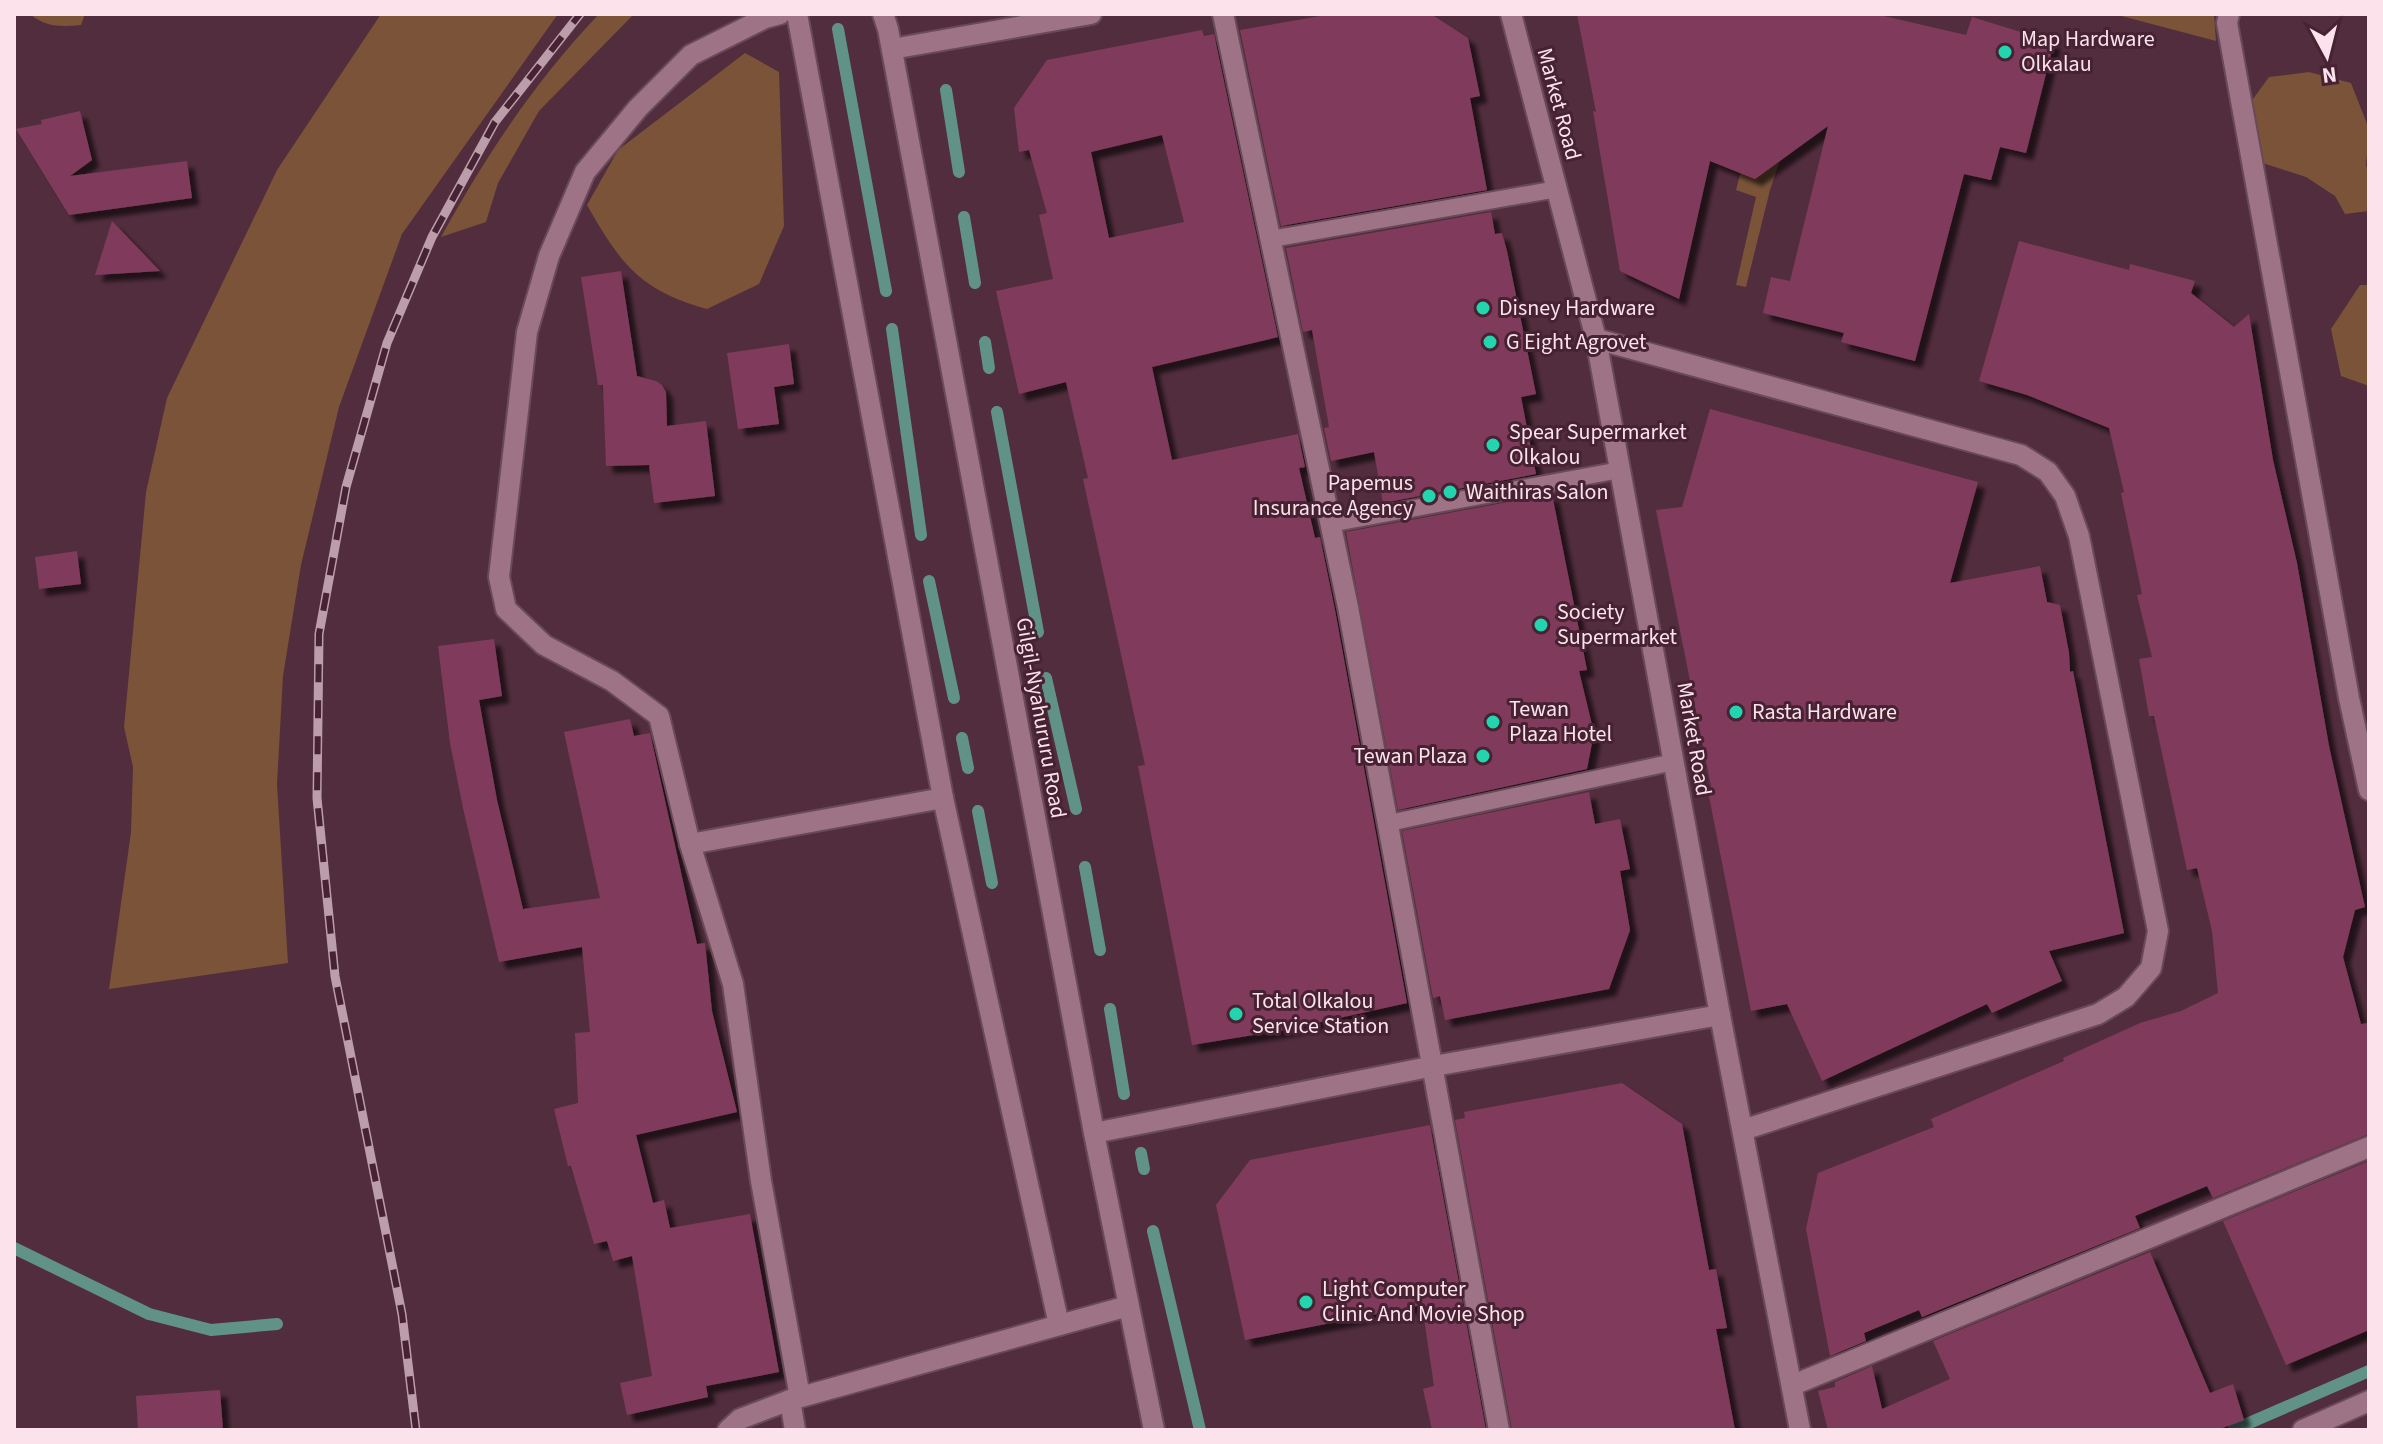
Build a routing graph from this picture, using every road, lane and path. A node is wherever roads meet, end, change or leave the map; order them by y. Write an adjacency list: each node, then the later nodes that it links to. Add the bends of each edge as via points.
1 (780, 14): 18 (street, via 691,55 585,172 549,256 527,332 499,577 506,609 544,645 612,681 659,716)
2 (797, 14): 16 (street)
3 (883, 14): 8 (street, Gilgil-Nyahururu Road)
4 (1091, 14): 8 (street)
5 (1223, 14): 10 (street)
6 (1511, 14): 9 (street, Market Road)
7 (2229, 14): 15 (street)
8 (892, 49): 22 (street, Gilgil-Nyahururu Road)
9 (1557, 189): 10 (lane); 11 (street, Market Road)
10 (1271, 239): 13 (street)
11 (1596, 339): 12 (street, Market Road); 21 (street, via 2021,455 2048,472 2065,496 2079,536 2158,931 2151,968 2126,997 2098,1014)
12 (1620, 470): 13 (lane); 14 (street, Market Road)
13 (1330, 524): 17 (street)
14 (1674, 762): 17 (lane); 19 (street, Market Road)
15 (2369, 790)
16 (943, 798): 18 (street); 25 (street)
17 (1389, 823): 20 (street)
18 (690, 844): 27 (street, via 733,984)
19 (1720, 1015): 20 (street); 21 (street, Market Road)
20 (1434, 1066): 22 (street); 32 (street)
21 (1743, 1130): 26 (street, Market Road)
22 (1094, 1133): 24 (street, Gilgil-Nyahururu Road)
23 (2369, 1147): 26 (street)
24 (1128, 1306): 25 (street); 31 (street, Gilgil-Nyahururu Road)
25 (1059, 1325): 27 (street)
26 (1793, 1385): 33 (street, Market Road)
27 (795, 1398): 29 (street, via 740,1419); 30 (street)
28 (2369, 1401): 34 (street)
29 (728, 1430)
30 (795, 1430)
31 (1154, 1430)
32 (1499, 1430)
33 (1800, 1430)
34 (2303, 1430)

